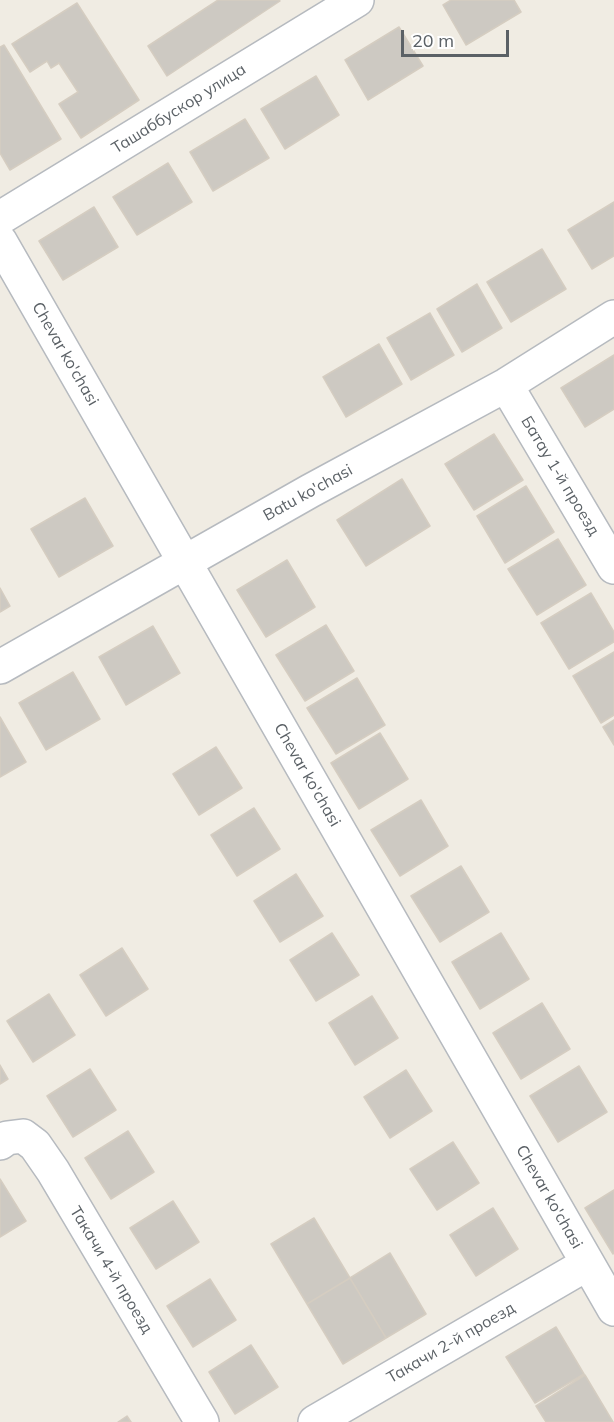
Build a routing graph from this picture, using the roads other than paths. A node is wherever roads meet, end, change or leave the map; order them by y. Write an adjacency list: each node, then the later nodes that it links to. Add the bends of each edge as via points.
1 (357, 0): 2 (street, Ташаббускор улица)
2 (0, 218)
3 (0, 241): 6 (street, Chevar ko'chasi)
4 (614, 317): 5 (street, Batu ko'chasi)
5 (506, 385): 6 (street, Batu ko'chasi); 7 (street, Батау 1-й проезд)
6 (185, 561): 8 (street, Batu ko'chasi); 10 (street, Chevar ko'chasi)
7 (614, 567)
8 (0, 667)
9 (4, 1141): 12 (street, Такачи 4-й проезд, via 23,1136 35,1145)
10 (587, 1264): 11 (street, Chevar ko'chasi); 13 (street, Такачи 2-й проезд)
11 (614, 1309)
12 (202, 1422)
13 (315, 1422)

